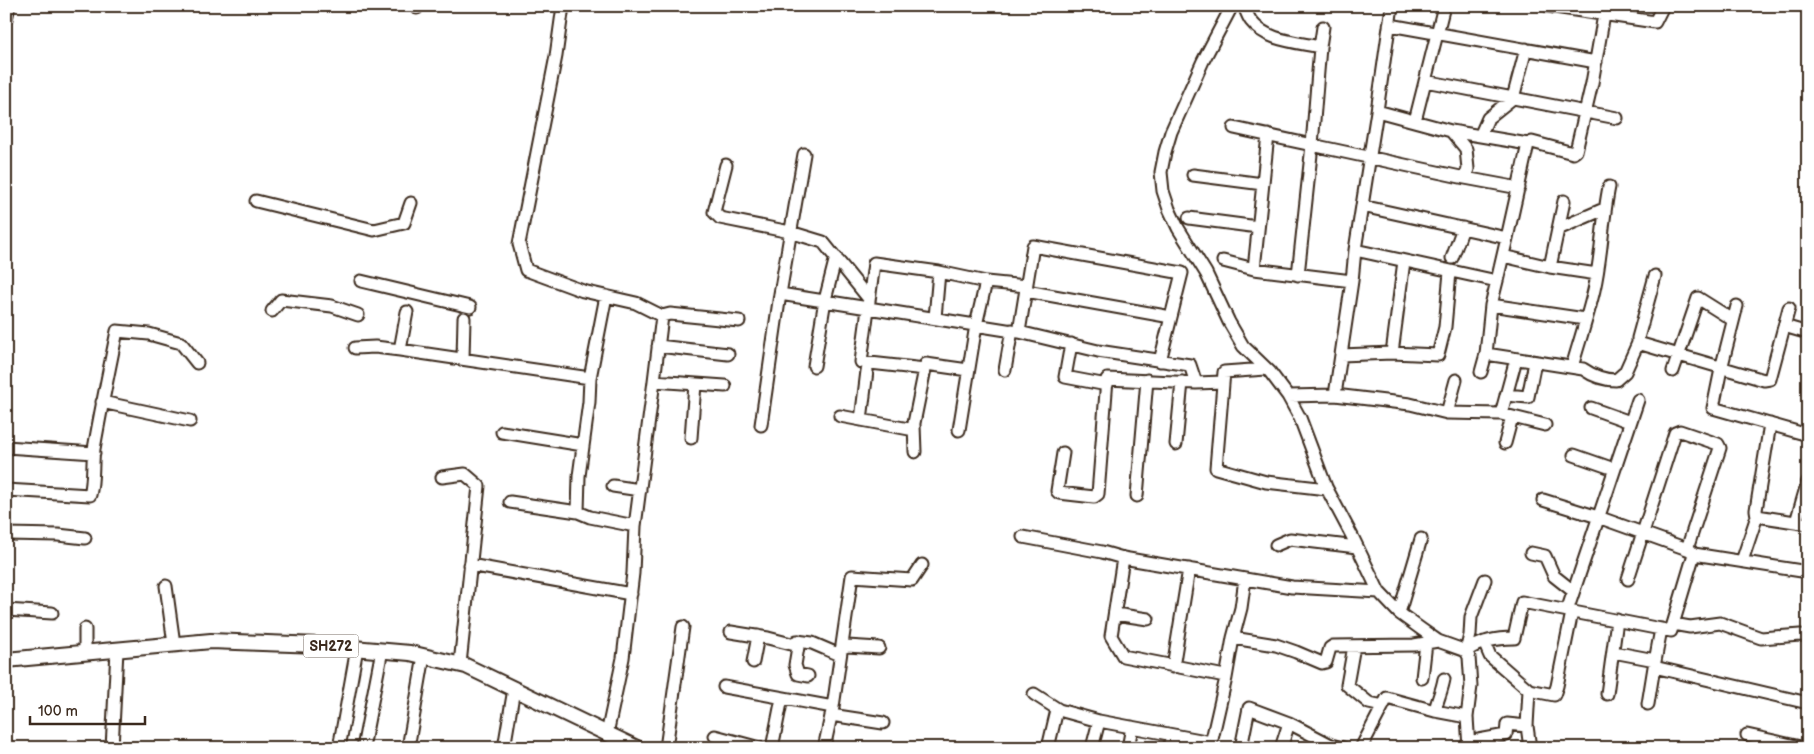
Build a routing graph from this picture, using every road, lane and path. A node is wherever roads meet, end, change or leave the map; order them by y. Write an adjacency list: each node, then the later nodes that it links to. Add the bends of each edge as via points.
1 (9, 6): 10 (street)
2 (563, 6): 69 (street, via 519,244 526,270)
3 (1232, 6): 54 (street, via 1171,132 1161,172 1169,209)
4 (1244, 6): 14 (street, via 1250,20 1277,39)
5 (1392, 6): 11 (street)
6 (1444, 6): 13 (street)
7 (1549, 6): 9 (street)
8 (1663, 6): 9 (street, via 1655,22)
9 (1604, 15): 16 (street)
10 (6, 19)
11 (1390, 25): 13 (street); 19 (street)
12 (1323, 27): 14 (street)
13 (1437, 33): 15 (street); 17 (street)
14 (1320, 47): 28 (street)
15 (1526, 49): 16 (street); 18 (street)
16 (1596, 62): 20 (street)
17 (1425, 81): 18 (street); 22 (street)
18 (1513, 98): 20 (street); 26 (street, via 1488,118)
19 (1377, 111): 22 (street); 30 (street)
20 (1585, 112): 21 (street); 27 (street, via 1575,152 1532,142)
21 (1617, 118)
22 (1415, 121): 24 (street)
23 (1234, 128): 25 (street)
24 (1451, 131): 26 (street); 33 (street, via 1466,149 1468,170)
25 (1268, 135): 28 (street); 34 (street)
26 (1480, 136): 27 (street)
27 (1528, 144): 35 (street)
28 (1312, 145): 30 (street); 61 (street)
29 (804, 154): 46 (street)
30 (1370, 157): 33 (street); 40 (street)
31 (726, 165): 46 (street, via 714,212 720,218)
32 (1193, 176): 34 (street)
33 (1465, 178): 35 (street)
34 (1263, 184): 43 (street)
35 (1519, 188): 47 (street)
36 (1609, 188): 41 (street)
37 (256, 201): 39 (street, via 374,230 404,222)
38 (1564, 201): 45 (street)
39 (411, 203)
40 (1362, 206): 44 (street); 48 (street)
41 (1604, 209): 45 (street); 60 (street)
42 (1189, 218): 43 (street)
43 (1258, 227): 56 (street)
44 (1463, 228): 47 (street); 51 (street)
45 (1558, 229): 55 (street)
46 (790, 232): 50 (street, via 823,242); 68 (street)
47 (1508, 238): 49 (street)
48 (1354, 250): 53 (street); 64 (street)
49 (1503, 256): 55 (street); 65 (street)
50 (836, 258): 70 (street); 71 (street)
51 (1452, 258)
52 (1223, 261): 56 (street)
53 (1404, 261): 58 (street); 95 (street)
54 (1200, 264): 59 (street); 108 (street, via 1243,346)
55 (1550, 267): 60 (street)
56 (1254, 269): 61 (street)
57 (939, 272): 66 (street); 71 (street, via 876,263); 82 (street)
58 (1450, 272): 65 (street); 95 (street, via 1445,327 1438,355)
59 (1182, 273): 67 (street, via 1034,246); 80 (street)
60 (1597, 274): 83 (street)
61 (1298, 275): 64 (street)
62 (1655, 276): 90 (street)
63 (361, 281): 74 (street)
64 (1352, 281): 98 (street)
65 (1497, 281): 72 (street)
66 (986, 282): 67 (street); 86 (street)
67 (1026, 289): 80 (street); 88 (street)
68 (780, 294): 70 (street); 138 (street)
69 (606, 296): 79 (street, via 636,303); 115 (street)
70 (824, 300): 71 (street); 105 (street)
71 (869, 303): 82 (street); 107 (street, via 861,362)
72 (1491, 305): 83 (street); 97 (street)
73 (1737, 306): 84 (street)
74 (470, 307)
75 (1789, 308): 87 (street)
76 (272, 311): 78 (street, via 282,300 332,306)
77 (407, 312): 94 (street)
78 (358, 314)
79 (662, 316): 85 (street, via 670,314); 92 (street)
80 (1171, 317): 102 (street)
81 (464, 318): 100 (street)
82 (934, 318): 86 (street)
83 (1585, 319): 106 (street)
84 (1733, 320): 99 (street, via 1698,298); 109 (street)
85 (739, 321)
86 (976, 325): 88 (street); 110 (street)
87 (1784, 326): 89 (street); 109 (street, via 1770,379)
88 (1016, 331): 91 (street); 111 (street)
89 (1808, 332)
90 (1638, 343): 99 (street); 106 (street, via 1625,372 1616,380 1607,380)
91 (1070, 344): 102 (street); 123 (street, via 1065,377)
92 (658, 346): 96 (street); 118 (street)
93 (356, 348): 94 (street)
94 (400, 350): 100 (street)
95 (1392, 353): 98 (street)
96 (728, 354)
97 (1486, 354): 101 (street); 114 (street)
98 (1341, 355): 125 (street)
99 (1677, 356): 109 (street); 113 (street)
100 (463, 359): 115 (street)
101 (1516, 359): 103 (street); 126 (street)
102 (1160, 362): 121 (street, via 1190,365)
103 (1535, 362): 106 (street); 126 (street, via 1528,398)
104 (197, 363): 129 (street, via 181,343 149,334 117,331)
105 (814, 366)
106 (1572, 367)
107 (924, 369): 110 (street, via 926,364); 140 (street)
108 (1266, 369): 120 (street, via 1224,372); 127 (street)
109 (1720, 369): 137 (street, via 1714,408)
110 (968, 370): 141 (street)
111 (1006, 370)
112 (867, 371): 134 (street)
113 (1673, 371)
114 (1481, 372)
115 (590, 378): 147 (street)
116 (1147, 380): 119 (street); 123 (street, via 1108,379); 160 (street)
117 (1456, 380): 131 (street)
118 (654, 381): 122 (street); 159 (street)
119 (1182, 382): 121 (street); 145 (street)
120 (1223, 382): 121 (street); 157 (street, via 1216,468 1266,482)
121 (1196, 383)
122 (695, 384): 124 (street); 144 (street)
123 (1107, 385): 151 (street, via 1096,496 1059,493)
124 (725, 386)
125 (1335, 395): 127 (street); 131 (street, via 1410,404)
126 (1506, 395): 133 (street)
127 (1288, 396): 157 (street, via 1300,418)
128 (1638, 400): 136 (street)
129 (102, 402): 135 (street); 150 (street)
130 (1591, 408): 136 (street)
131 (1447, 413): 133 (street)
132 (840, 416): 134 (street)
133 (1507, 416): 139 (street); 146 (street)
134 (861, 420): 140 (street, via 909,429)
135 (190, 421)
136 (1630, 422): 153 (street)
137 (1770, 424): 143 (street); 164 (street)
138 (761, 425)
139 (1545, 425)
140 (914, 426): 149 (street)
141 (959, 430)
142 (502, 432): 147 (street)
143 (1808, 435)
144 (691, 438)
145 (1176, 444)
146 (1505, 444)
147 (582, 445): 163 (street)
148 (6, 447): 150 (street)
149 (914, 452)
150 (94, 453): 158 (street, via 90,495)
151 (1063, 453)
152 (1574, 455): 153 (street)
153 (1614, 469): 165 (street)
154 (442, 477): 179 (street, via 465,474 478,486)
155 (1808, 481): 166 (street)
156 (613, 486): 159 (street)
157 (1327, 489): 174 (street)
158 (6, 490)
159 (640, 490): 167 (street)
160 (1137, 496)
161 (1544, 500): 165 (street)
162 (510, 502): 163 (street)
163 (578, 512): 167 (street)
164 (1757, 516): 166 (street); 178 (street)
165 (1598, 517): 168 (street); 187 (street)
166 (1802, 523)
167 (635, 526): 189 (street)
168 (1643, 533): 175 (street); 175 (street, via 1675,433 1680,431 1718,444 1720,448); 184 (street)
169 (6, 534): 171 (street)
170 (1023, 537): 177 (street)
171 (85, 538)
172 (1421, 539): 192 (street)
173 (1276, 545): 174 (street, via 1290,539)
174 (1357, 547): 188 (street)
175 (1690, 552): 178 (street); 197 (street)
176 (1531, 553): 187 (street, via 1546,556 1554,576)
177 (1123, 558): 181 (street); 194 (street)
178 (1742, 561): 182 (street)
179 (470, 565): 189 (street); 222 (street)
180 (922, 565): 216 (street, via 912,580 852,576)
181 (1189, 569): 183 (street); 224 (street)
182 (1808, 572)
183 (1245, 579): 188 (street, via 1292,588); 204 (street)
184 (1628, 579)
185 (1485, 580): 215 (street, via 1471,617)
186 (166, 586): 209 (street)
187 (1573, 591): 191 (street)
188 (1379, 592): 192 (street)
189 (631, 594): 247 (street, via 623,658)
190 (6, 610): 193 (street)
191 (1569, 611): 196 (street); 207 (street, via 1522,602 1514,638 1494,638); 231 (street, via 1554,695)
192 (1399, 612): 206 (street)
193 (52, 613)
194 (1115, 614): 195 (street); 224 (street, via 1111,636 1123,656)
195 (1148, 618)
196 (1617, 620): 200 (street); 217 (street)
197 (1673, 624): 200 (street, via 1671,631); 203 (street, via 1720,623 1761,638)
198 (683, 627): 260 (street)
199 (86, 629): 218 (street)
200 (1660, 629): 223 (street)
201 (731, 632): 202 (street)
202 (758, 636): 205 (street, via 795,645); 221 (street)
203 (1808, 636)
204 (1232, 638): 210 (street, via 1276,646 1322,663 1326,662 1333,646); 226 (street)
205 (799, 641): 216 (street); 225 (street, via 795,665 798,674)
206 (1438, 641): 208 (street); 215 (street)
207 (1484, 642): 215 (street); 231 (street, via 1490,656)
208 (1426, 643): 210 (street); 227 (street)
209 (174, 644): 211 (main road, SH272, via 211,641); 213 (main road, SH272)
210 (1354, 646): 237 (street, via 1347,685 1369,703)
211 (357, 648): 214 (main road, SH272); 255 (street)
212 (879, 648): 216 (street, via 847,646)
213 (117, 650): 218 (main road, SH272); 254 (street)
214 (382, 650): 219 (main road, SH272); 256 (street)
215 (1466, 651): 241 (street, via 1471,686)
216 (840, 652): 239 (street)
217 (1612, 652): 223 (street); 233 (street)
218 (85, 653): 220 (main road, SH272)
219 (424, 656): 222 (main road, SH272); 257 (street)
220 (6, 660)
221 (753, 662)
222 (460, 664): 230 (main road, SH272)
223 (1655, 664): 235 (street); 236 (street)
224 (1173, 667): 226 (street)
225 (808, 676)
226 (1225, 676): 252 (street)
227 (1422, 678)
228 (1444, 679): 240 (street)
229 (724, 687): 234 (street)
230 (514, 689): 247 (main road, SH272); 258 (street)
231 (1529, 690): 245 (street)
232 (1034, 694): 238 (street)
233 (1607, 694)
234 (782, 698): 239 (street); 262 (street)
235 (1808, 703)
236 (1648, 704)
237 (1383, 706): 240 (street, via 1387,698); 271 (street)
238 (1059, 710): 242 (street); 264 (street)
239 (832, 711): 243 (street); 263 (street)
240 (1435, 711): 241 (street)
241 (1467, 717): 253 (street)
242 (1099, 721): 246 (street); 265 (street)
243 (883, 723)
244 (1289, 723): 268 (street, via 1249,708); 269 (street); 270 (street)
245 (1527, 726): 253 (street, via 1508,724 1506,735); 272 (street)
246 (1132, 727): 248 (street); 266 (street)
247 (607, 734): 259 (main road, SH272)
248 (1172, 734): 252 (street); 267 (street)
249 (1747, 735): 273 (street)
250 (716, 736): 261 (street)
251 (1808, 744): 273 (street)
252 (1210, 745)
253 (1468, 745)
254 (112, 748)
255 (339, 748)
256 (363, 748)
257 (408, 748)
258 (504, 748)
259 (637, 748)
260 (666, 748)
261 (760, 748)
262 (772, 748)
263 (824, 748)
264 (1048, 748)
265 (1092, 748)
266 (1128, 748)
267 (1169, 748)
268 (1241, 748)
269 (1281, 748)
270 (1343, 748)
271 (1361, 748)
272 (1530, 748)
273 (1805, 748)

